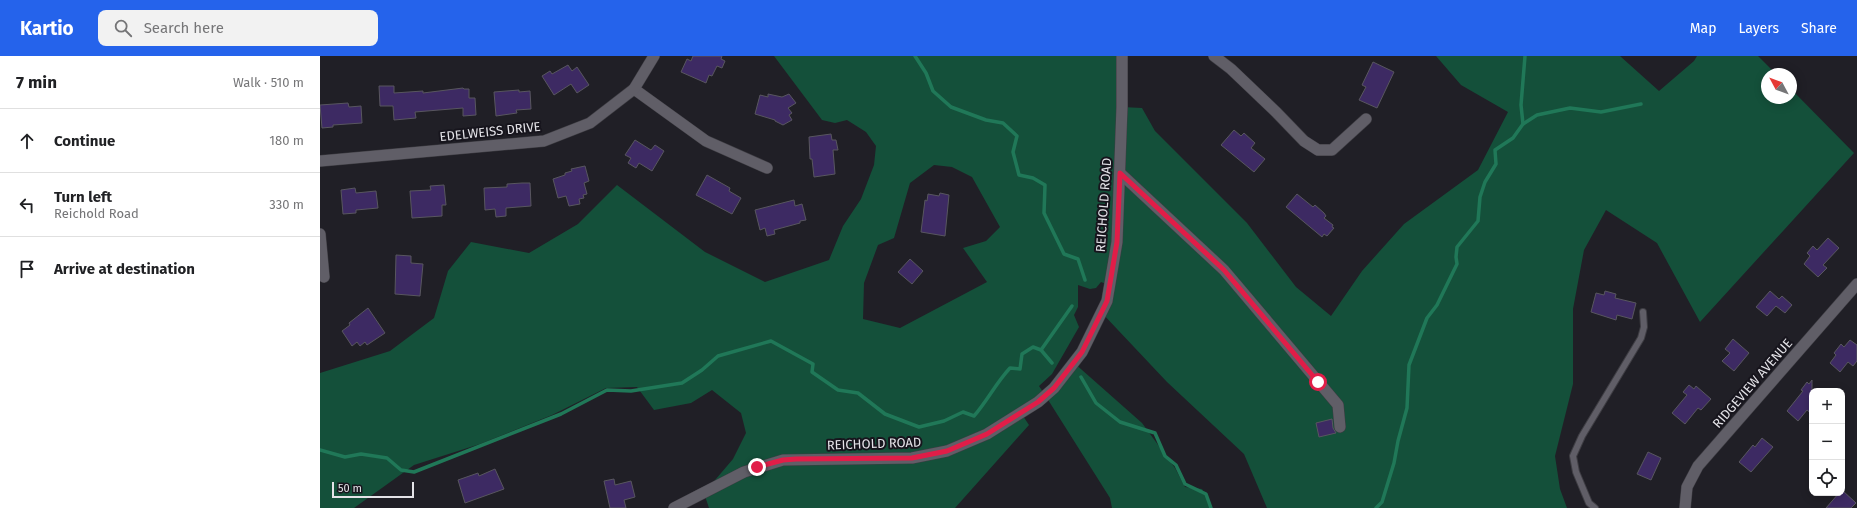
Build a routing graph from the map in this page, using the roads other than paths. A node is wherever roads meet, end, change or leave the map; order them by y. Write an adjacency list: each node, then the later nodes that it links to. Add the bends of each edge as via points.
1 (654, 56): 4 (street, EDELWEISS DRIVE)
2 (1122, 56): 8 (street, REICHOLD ROAD)
3 (1214, 56): 5 (street, via 1231,69 1304,141 1318,150 1332,150)
4 (634, 89): 6 (street, EDELWEISS DRIVE, via 590,123 544,141); 7 (street, via 706,141)
5 (1366, 119)
6 (320, 161)
7 (766, 168)
8 (1120, 173): 13 (street, via 1224,270 1338,405); 14 (street, REICHOLD ROAD, via 1117,242 1107,301 1082,352 1054,388 1038,402 987,434 947,451 912,458 783,460 744,472)
9 (320, 234): 10 (street)
10 (324, 277)
11 (1857, 284): 16 (street, RIDGEVIEW AVENUE, via 1698,466 1688,487)
12 (1644, 312): 15 (lane, via 1641,338 1582,436 1573,456 1576,472 1590,503)
13 (1340, 427)
14 (674, 508)
15 (1595, 508)
16 (1685, 508)

